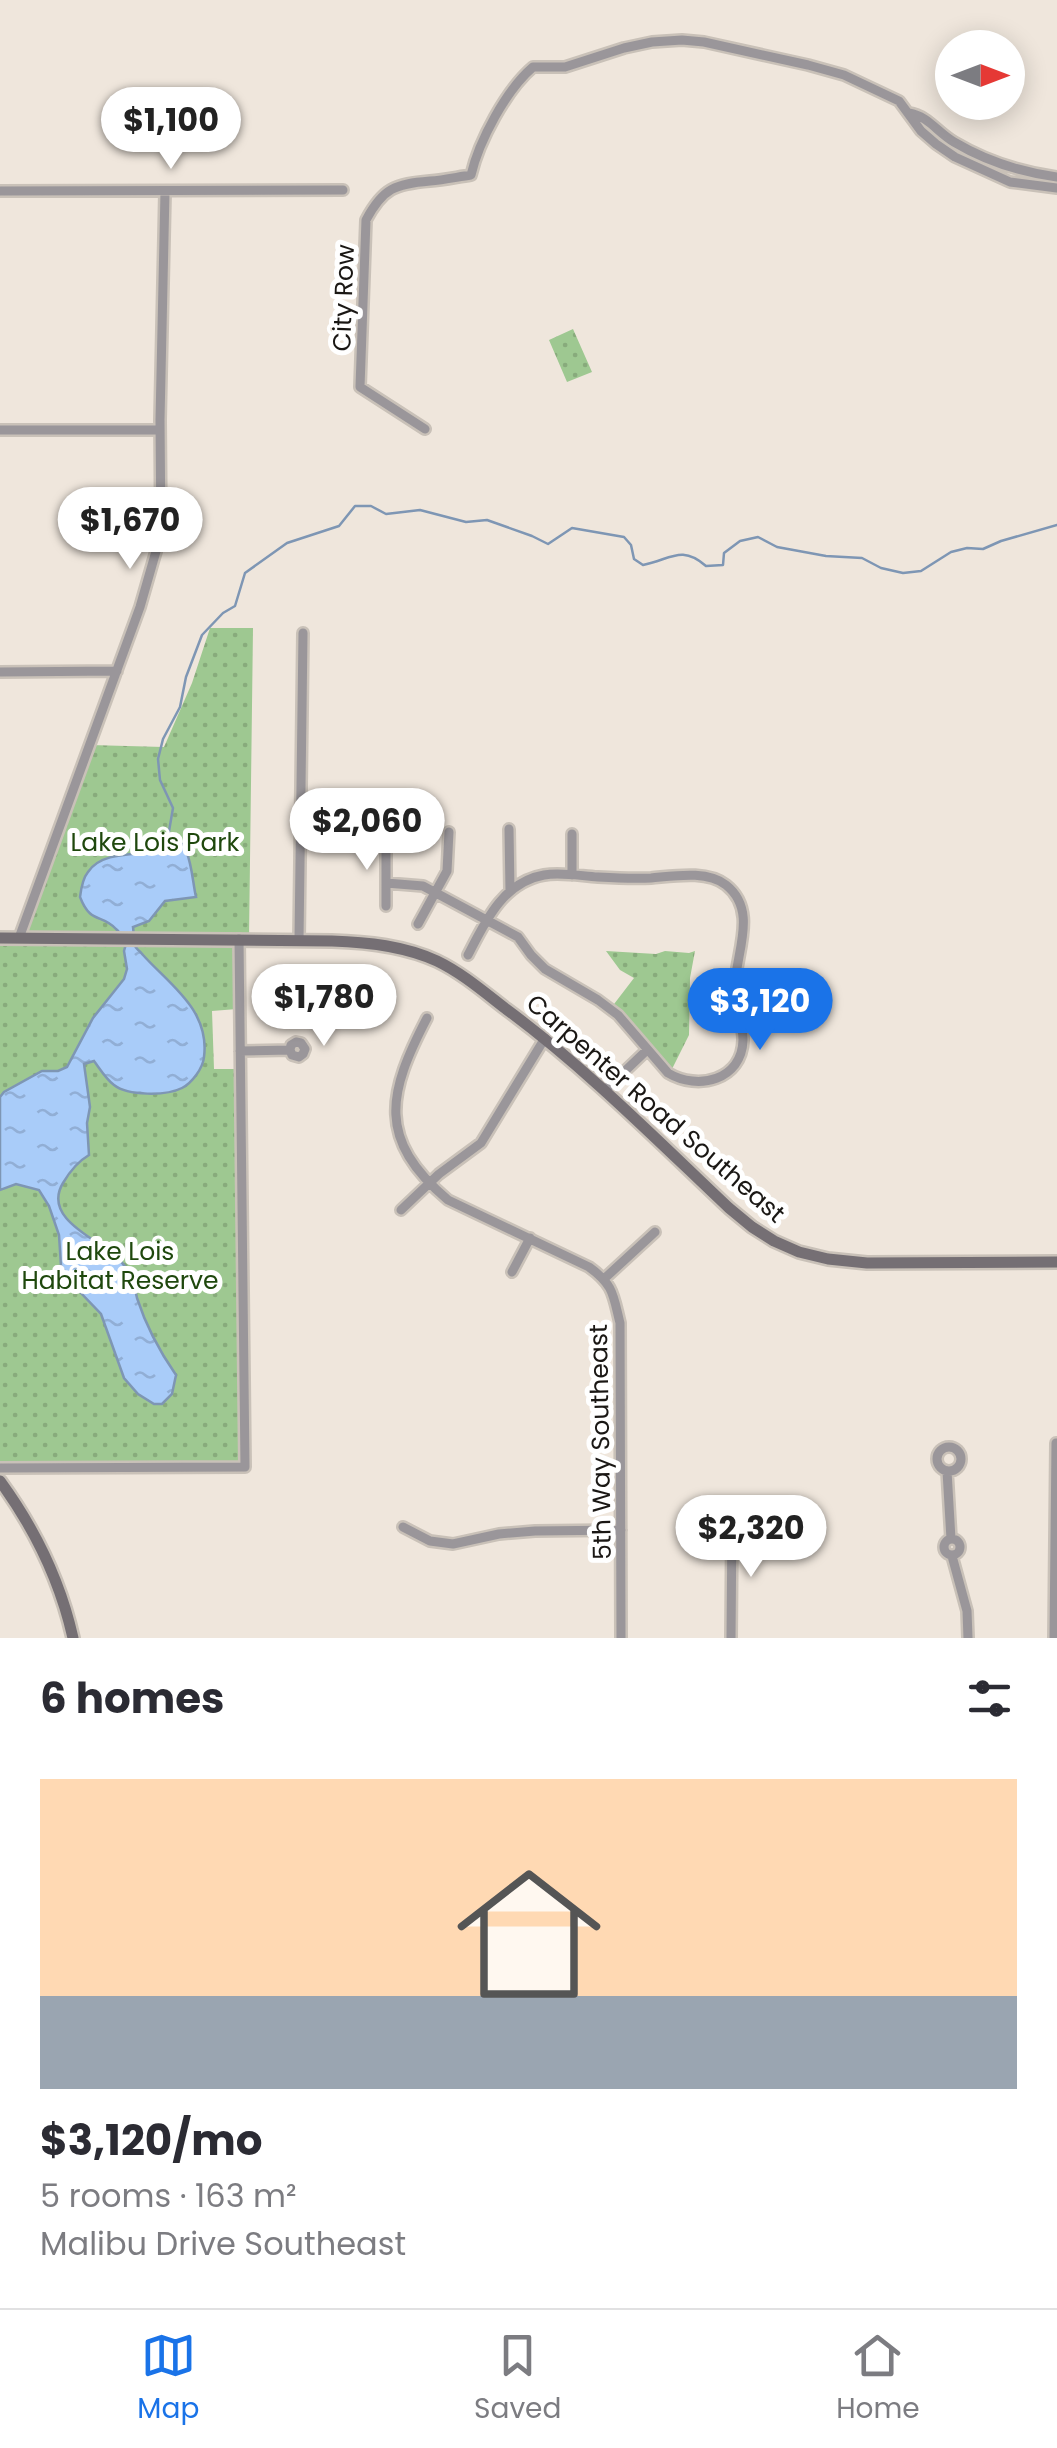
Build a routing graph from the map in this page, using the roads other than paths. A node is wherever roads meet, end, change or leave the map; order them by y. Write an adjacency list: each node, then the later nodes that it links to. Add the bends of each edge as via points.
1 (908, 113): 2 (street, via 922,115 952,141 992,161); 3 (street, via 955,157 1010,182); 7 (street, City Row, via 899,101 844,75 704,42 652,42 565,68 532,66 487,130 471,175 387,190 366,220 360,387)
2 (1057, 177)
3 (1057, 188)
4 (344, 190): 6 (street)
5 (0, 192): 6 (street)
6 (166, 192): 9 (street)
7 (425, 429)
8 (0, 430): 9 (street)
9 (160, 430): 11 (street, via 161,534)
10 (302, 632): 27 (street)
11 (117, 671): 12 (street); 25 (street)
12 (0, 672)
13 (509, 830): 19 (street)
14 (449, 832): 20 (street, via 447,871)
15 (572, 834): 17 (street)
16 (386, 841): 18 (street)
17 (572, 875): 19 (street, via 546,874); 32 (street, via 700,876 725,884 737,898 744,916 735,992 743,1043 738,1058 719,1078 699,1083 668,1073)
18 (386, 883): 20 (street, via 423,886); 21 (street)
19 (510, 891): 22 (street)
20 (436, 894): 22 (street); 23 (street)
21 (386, 906)
22 (487, 920): 28 (street); 32 (street, via 518,938 558,978 610,1008)
23 (418, 924)
24 (0, 938): 25 (main road, Carpenter Road Southeast)
25 (19, 938): 26 (main road, Carpenter Road Southeast)
26 (240, 939): 27 (main road, Carpenter Road Southeast); 33 (street)
27 (299, 940): 30 (main road, Carpenter Road Southeast, via 384,945 436,961)
28 (468, 955)
29 (428, 1018): 35 (street, via 398,1085 396,1112 399,1140)
30 (546, 1038): 34 (main road, Carpenter Road Southeast); 35 (street, via 481,1143)
31 (290, 1050): 33 (street)
32 (647, 1050): 34 (street)
33 (240, 1051): 43 (street, via 245,1467)
34 (604, 1090): 39 (main road, Carpenter Road Southeast, via 752,1227 799,1252 861,1263)
35 (429, 1184): 36 (street); 38 (street, via 448,1200)
36 (401, 1210)
37 (655, 1232): 41 (street)
38 (530, 1238): 40 (street); 41 (street)
39 (1057, 1262)
40 (512, 1272)
41 (605, 1278): 48 (street, 5th Way Southeast, via 620,1323)
42 (1056, 1443): 53 (street)
43 (0, 1468)
44 (947, 1471): 52 (street, via 950,1539 944,1547 967,1611)
45 (0, 1480): 49 (main road, via 40,1543)
46 (732, 1522): 51 (street)
47 (403, 1527): 48 (street, via 453,1544 535,1530)
48 (622, 1530): 50 (street, 5th Way Southeast)
49 (74, 1638)
50 (622, 1638)
51 (732, 1638)
52 (968, 1638)
53 (1054, 1638)

